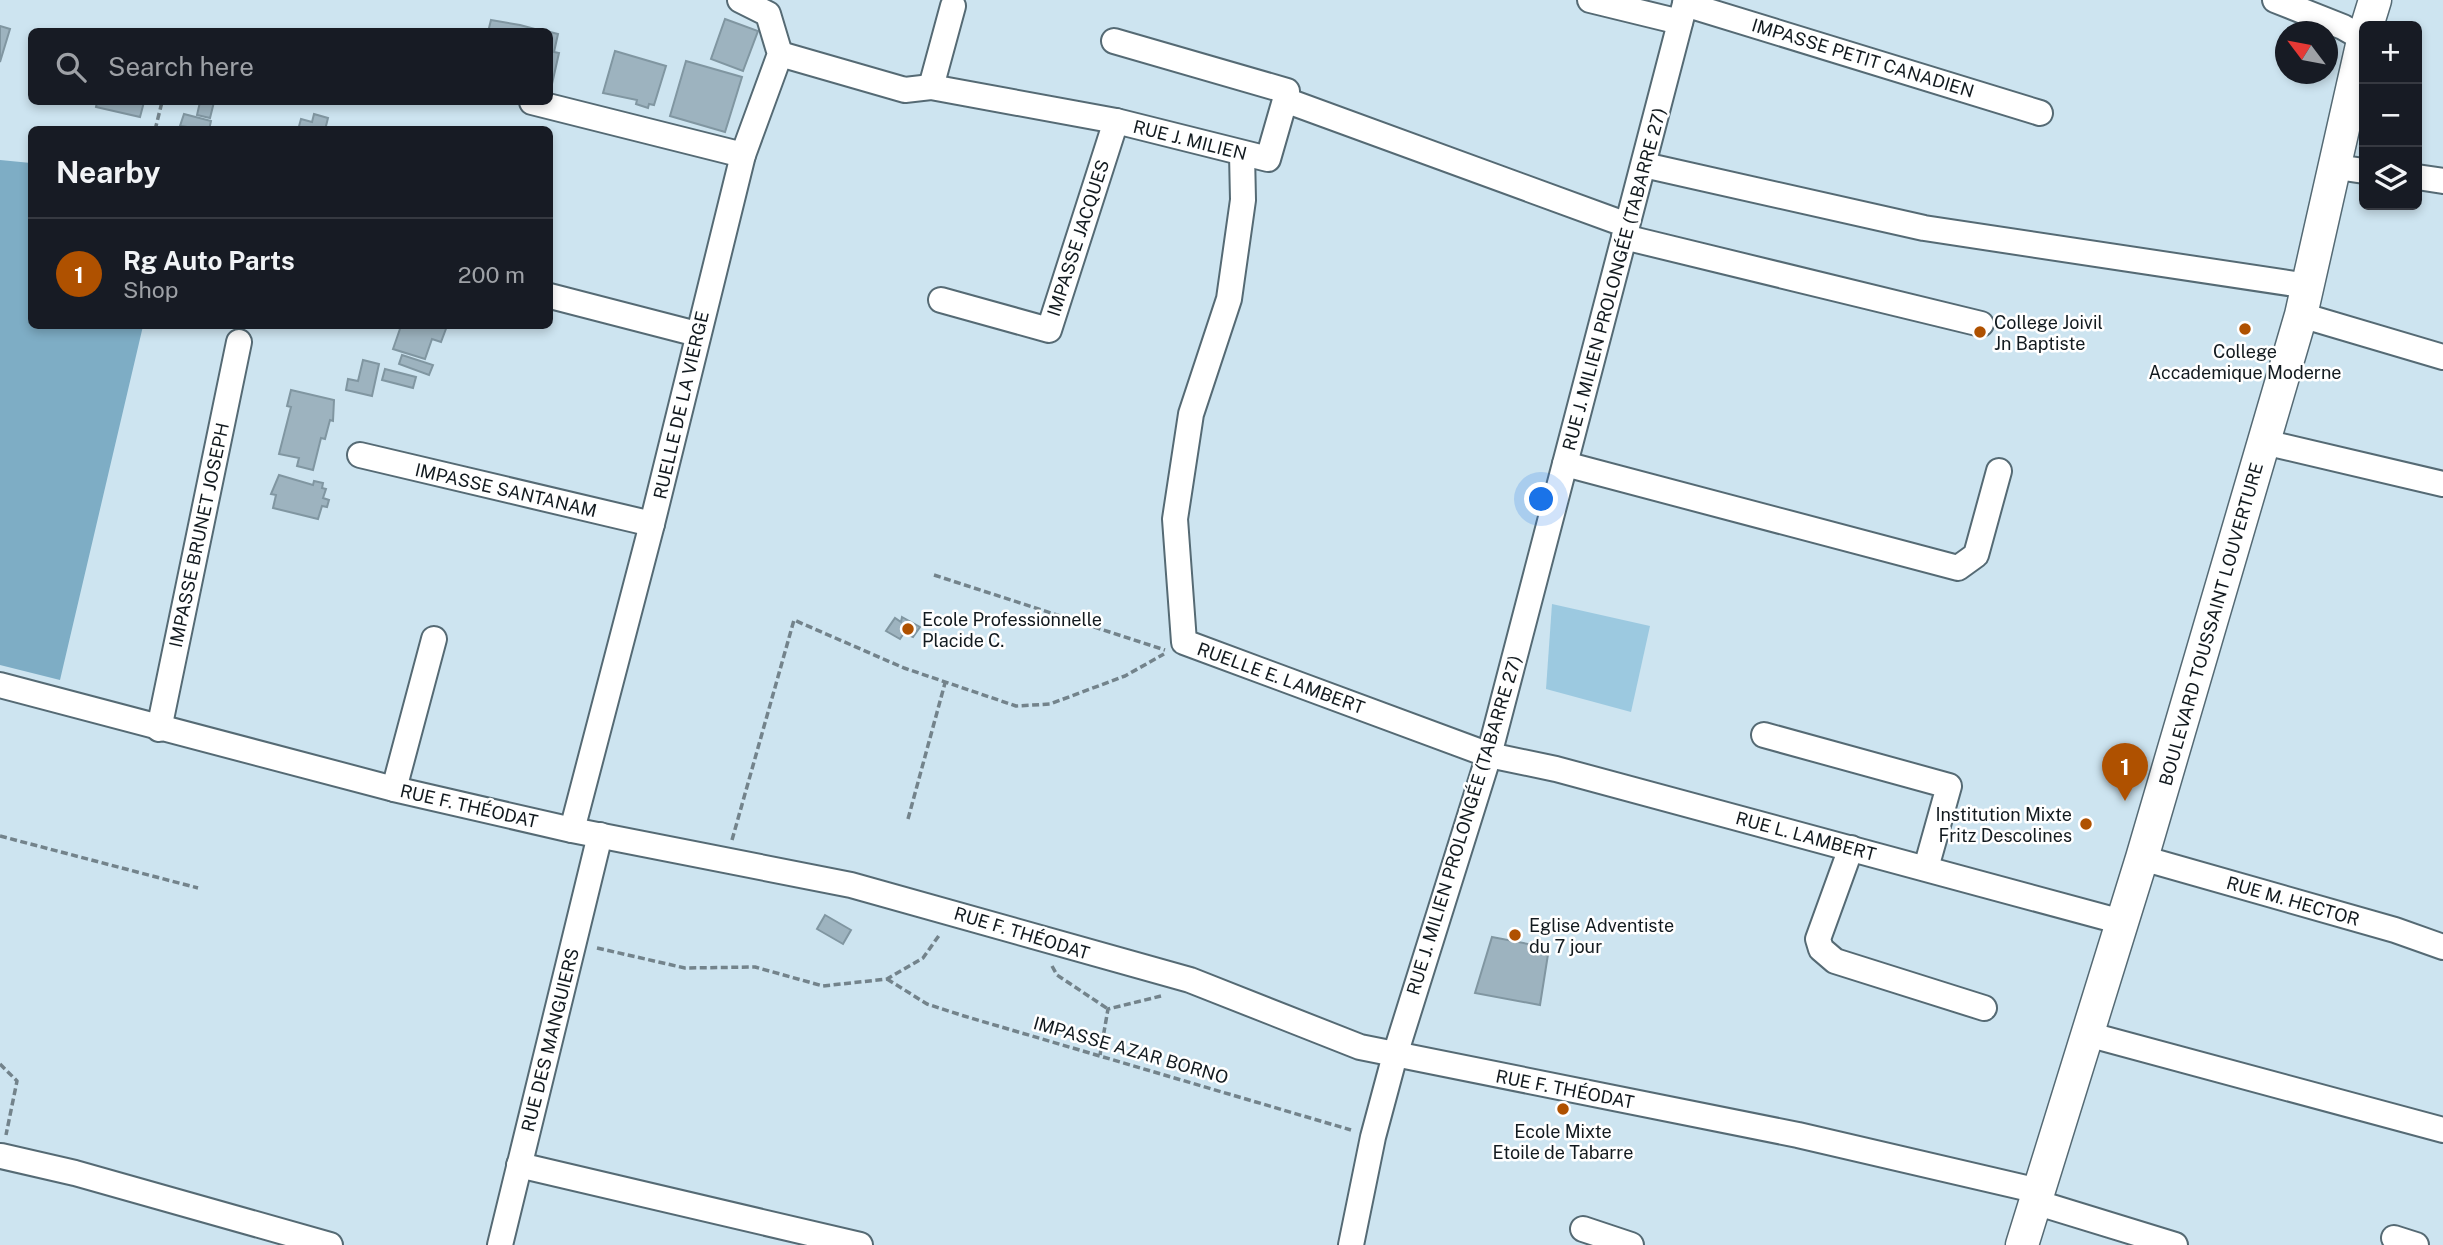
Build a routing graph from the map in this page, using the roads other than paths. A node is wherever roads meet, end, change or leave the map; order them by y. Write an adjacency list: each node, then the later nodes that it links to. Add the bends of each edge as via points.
1 (740, 0): 6 (street)
2 (1590, 0): 7 (street, IMPASSE PETIT CANADIEN)
3 (2275, 0): 9 (street)
4 (2375, 0): 8 (main road)
5 (953, 6): 13 (street)
6 (774, 7): 11 (street)
7 (1684, 9): 16 (street, IMPASSE PETIT CANADIEN); 20 (street, RUE J. MILIEN PROLONGÉE (TABARRE 27))
8 (2369, 21)
9 (2359, 35)
10 (1114, 41): 14 (street, via 1287,91)
11 (780, 54): 13 (street, RUE J. MILIEN, via 905,90); 19 (street, RUELLE DE LA VIERGE)
12 (2359, 84): 21 (main road, BOULEVARD TOUSSAINT LOUVERTURE)
13 (931, 87): 17 (street, RUE J. MILIEN)
14 (1285, 100): 18 (street, RUE J. MILIEN, via 1268,159); 24 (street)
15 (544, 105): 19 (street)
16 (2040, 113)
17 (1116, 121): 18 (street, RUE J. MILIEN); 27 (street, IMPASSE JACQUES, via 1049,330)
18 (1242, 154): 42 (street, RUELLE E. LAMBERT, via 1243,200 1229,299 1191,414 1175,520 1184,642)
19 (743, 155): 29 (street, RUELLE DE LA VIERGE)
20 (1644, 164): 24 (street, RUE J. MILIEN PROLONGÉE (TABARRE 27)); 25 (street, via 1924,228)
21 (2350, 169): 25 (main road, BOULEVARD TOUSSAINT LOUVERTURE)
22 (2422, 178): 23 (street)
23 (2443, 181)
24 (1626, 231): 28 (street); 34 (street, RUE J. MILIEN PROLONGÉE (TABARRE 27))
25 (2298, 292): 31 (street); 32 (main road, BOULEVARD TOUSSAINT LOUVERTURE)
26 (553, 297): 29 (street)
27 (942, 300)
28 (1981, 324)
29 (697, 334): 37 (street, RUELLE DE LA VIERGE)
30 (239, 342): 40 (street, IMPASSE BRUNET JOSEPH)
31 (2443, 358)
32 (2264, 442): 36 (street); 47 (main road, BOULEVARD TOUSSAINT LOUVERTURE)
33 (360, 455): 37 (street, IMPASSE SANTANAM)
34 (1565, 464): 35 (street, via 1958,568 1976,555); 42 (street, RUE J. MILIEN PROLONGÉE (TABARRE 27))
35 (1999, 471)
36 (2443, 484)
37 (652, 524): 44 (street, RUELLE DE LA VIERGE)
38 (434, 639): 43 (street)
39 (0, 685): 40 (street, RUE F. THÉODAT)
40 (159, 729): 43 (street, RUE F. THÉODAT)
41 (1764, 734): 48 (street, via 1950,786)
42 (1489, 755): 46 (street, RUE L. LAMBERT); 53 (street, RUE J. MILIEN PROLONGÉE (TABARRE 27))
43 (394, 789): 44 (street, RUE F. THÉODAT)
44 (572, 830): 45 (street, RUE F. THÉODAT)
45 (600, 835): 53 (street, RUE F. THÉODAT, via 851,885 952,912 1037,940 1190,980 1360,1047); 56 (street, RUE DES MANGUIERS)
46 (1851, 848): 48 (street, RUE L. LAMBERT); 51 (street, via 1818,939 1821,949 1835,961)
47 (2142, 858): 49 (main road, BOULEVARD TOUSSAINT LOUVERTURE); 50 (street, RUE M. HECTOR)
48 (1926, 868): 49 (street, RUE L. LAMBERT)
49 (2122, 922): 52 (main road, BOULEVARD TOUSSAINT LOUVERTURE)
50 (2443, 947)
51 (1984, 1008)
52 (2087, 1034): 54 (street); 57 (main road, BOULEVARD TOUSSAINT LOUVERTURE)
53 (1395, 1055): 57 (street, RUE F. THÉODAT, via 1798,1135); 62 (street, RUE J. MILIEN PROLONGÉE (TABARRE 27))
54 (2443, 1130)
55 (1, 1156): 59 (street)
56 (519, 1165): 60 (street, RUE DES MANGUIERS); 61 (street)
57 (2037, 1196): 64 (main road, BOULEVARD TOUSSAINT LOUVERTURE); 65 (street, RUE F. THÉODAT)
58 (1583, 1229): 63 (street)
59 (330, 1245)
60 (500, 1245)
61 (860, 1245)
62 (1351, 1245)
63 (1630, 1245)
64 (2022, 1245)
65 (2175, 1245)

